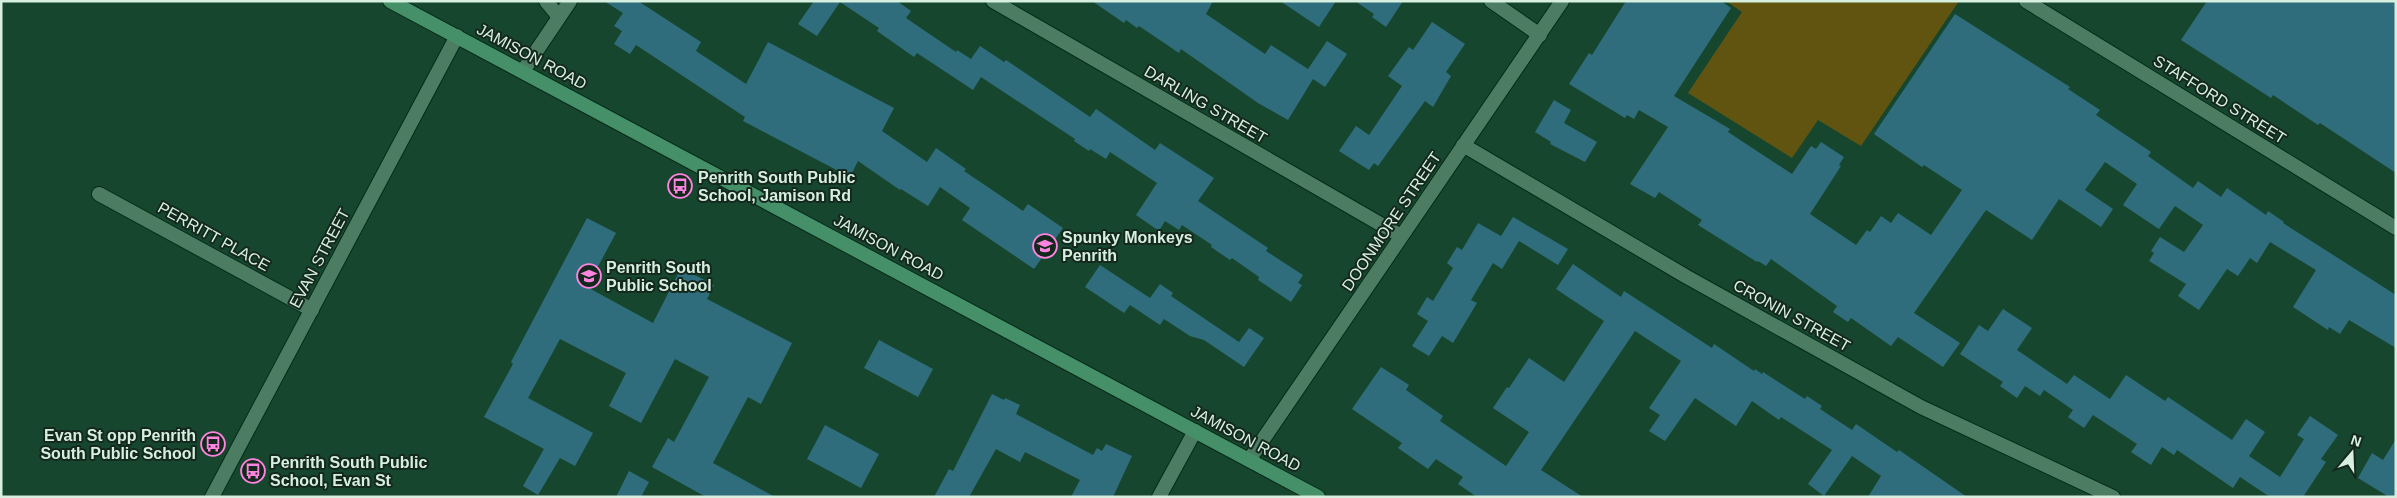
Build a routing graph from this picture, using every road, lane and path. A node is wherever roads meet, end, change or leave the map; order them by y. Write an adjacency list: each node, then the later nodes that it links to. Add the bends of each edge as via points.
1 (390, 1): 10 (main road, JAMISON ROAD)
2 (546, 1): 8 (street)
3 (570, 1): 8 (street)
4 (993, 1): 15 (street, DARLING STREET)
5 (1491, 1): 9 (street)
6 (1562, 1): 9 (street, DOONMORE STREET)
7 (2026, 1): 14 (street, STAFFORD STREET)
8 (559, 17): 11 (street)
9 (1540, 34): 12 (street, DOONMORE STREET)
10 (457, 36): 11 (main road, JAMISON ROAD); 16 (street, EVAN STREET)
11 (523, 71): 17 (main road, JAMISON ROAD)
12 (1463, 145): 15 (street, DOONMORE STREET); 22 (street, CRONIN STREET, via 1687,277 1921,407)
13 (99, 194): 16 (street, PERRITT PLACE)
14 (2396, 228)
15 (1401, 236): 18 (street, DOONMORE STREET)
16 (312, 310): 19 (street, EVAN STREET)
17 (1195, 431): 18 (main road, JAMISON ROAD); 20 (street)
18 (1249, 460): 21 (main road, JAMISON ROAD)
19 (212, 497)
20 (1159, 497)
21 (1318, 497)
22 (2113, 497)

